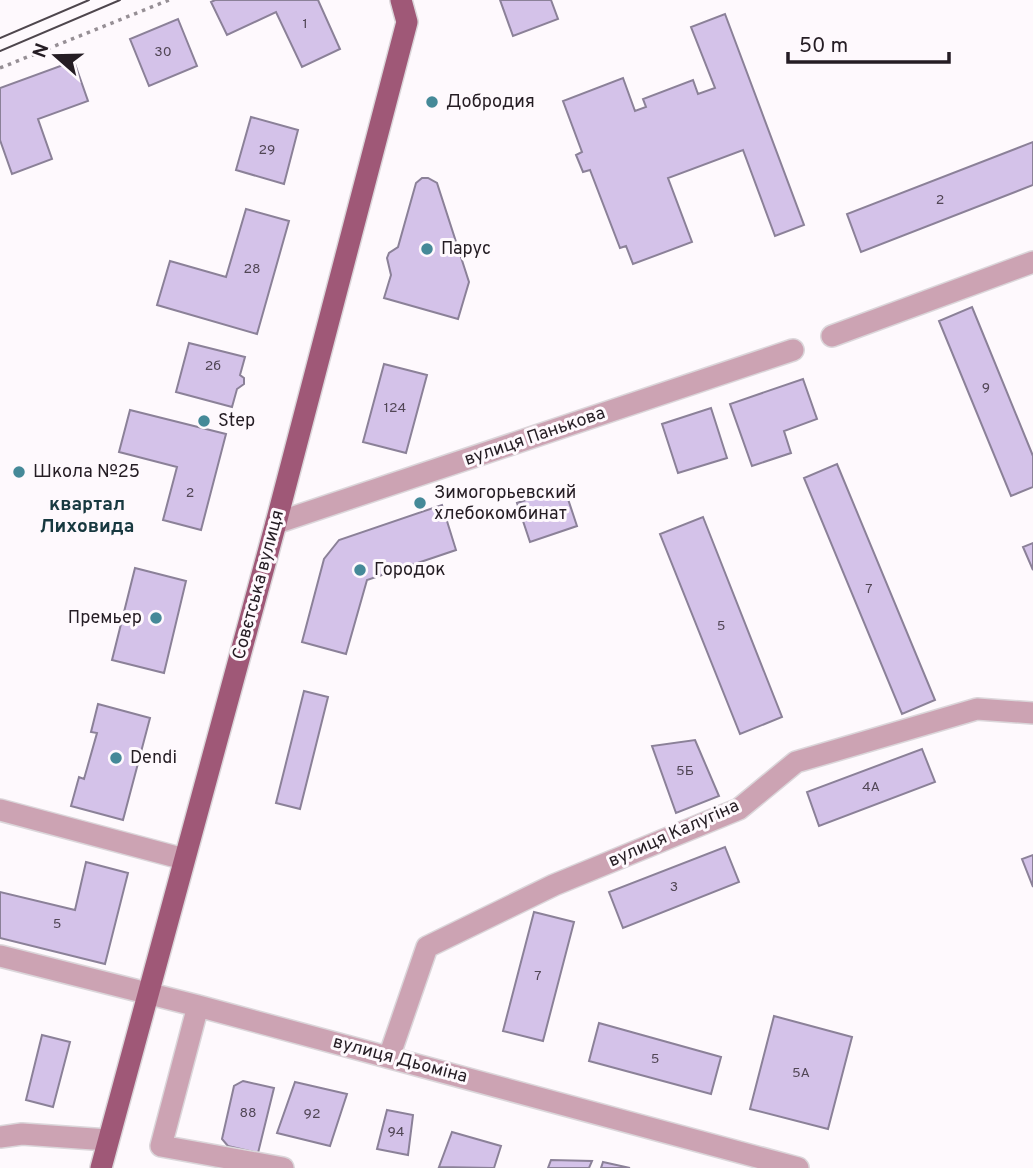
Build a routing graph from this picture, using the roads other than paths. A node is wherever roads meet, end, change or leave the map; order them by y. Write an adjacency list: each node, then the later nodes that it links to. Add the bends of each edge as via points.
1 (401, 0): 5 (main road, Совєтська вулиця, via 407,22)
2 (1033, 262): 3 (street)
3 (832, 336)
4 (793, 350): 5 (street, вулиця Панькова)
5 (276, 523): 8 (main road, Совєтська вулиця)
6 (1033, 713): 12 (street, вулиця Калугіна, via 977,709 796,762 739,808 554,885 427,947)
7 (0, 810): 8 (street)
8 (184, 859): 10 (main road, Совєтська вулиця)
9 (0, 957): 10 (street, вулиця Дьоміна)
10 (148, 992): 11 (street, вулиця Дьоміна); 14 (main road, Совєтська вулиця)
11 (198, 1006): 12 (street, вулиця Дьоміна); 16 (street, via 161,1146)
12 (389, 1057): 17 (street, вулиця Дьоміна)
13 (0, 1137): 14 (street, via 22,1134)
14 (108, 1140): 15 (main road, Совєтська вулиця)
15 (101, 1168)
16 (284, 1168)
17 (798, 1168)

